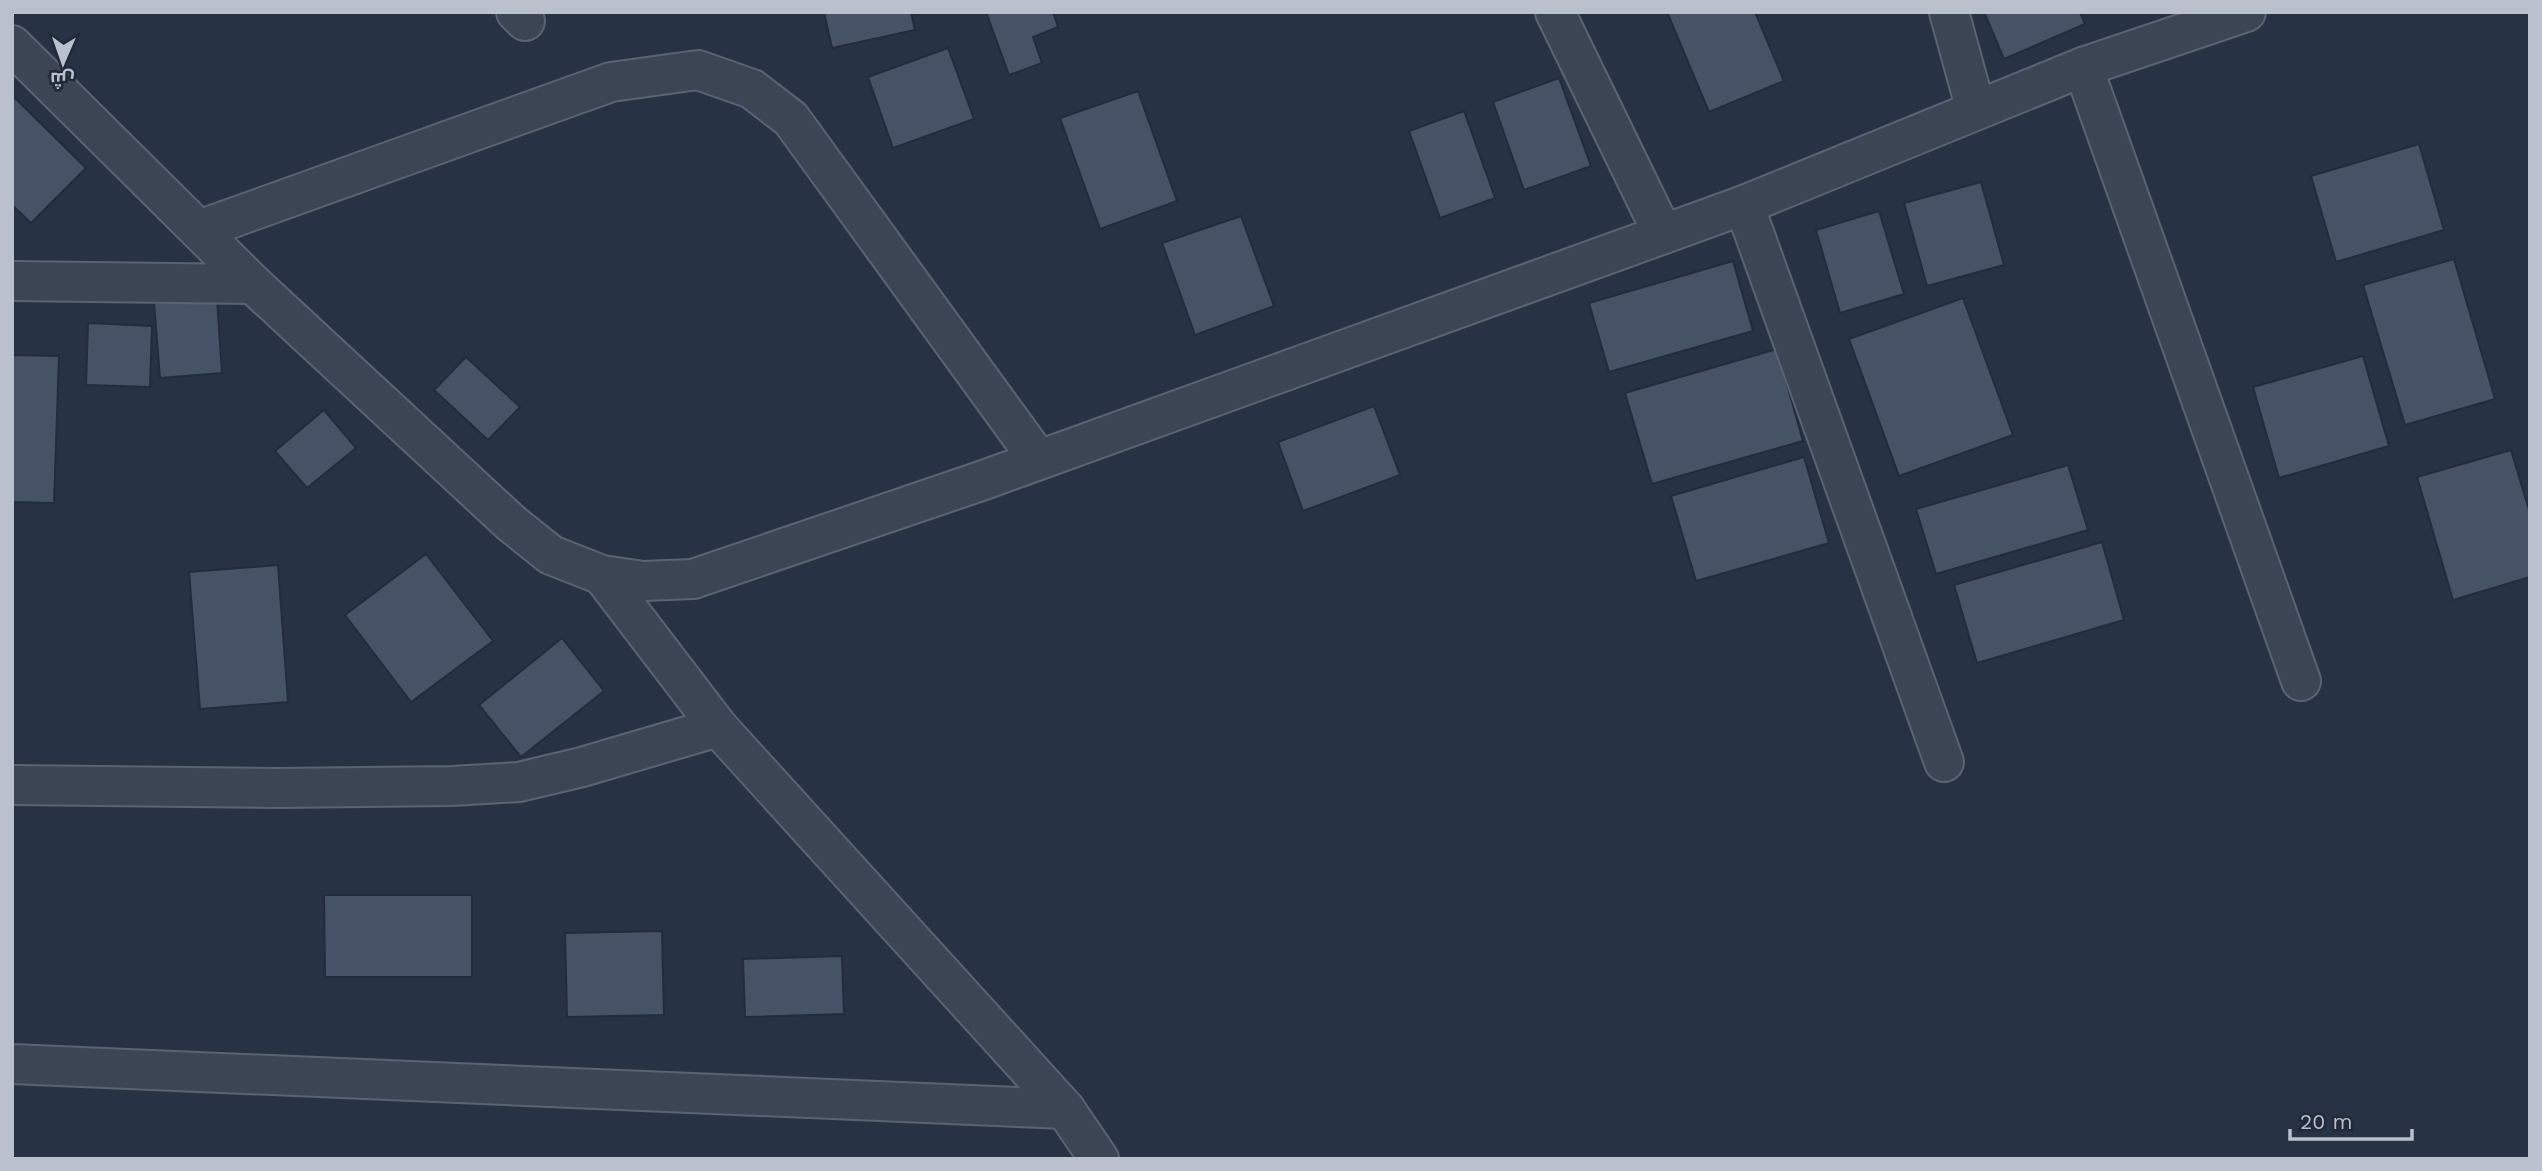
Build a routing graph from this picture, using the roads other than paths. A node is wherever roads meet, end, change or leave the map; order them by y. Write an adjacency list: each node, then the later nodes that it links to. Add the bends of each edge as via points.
1 (1555, 12): 9 (street)
2 (1949, 12): 6 (street)
3 (2246, 12): 5 (street)
4 (12, 45): 8 (street)
5 (2083, 66): 6 (street); 14 (street)
6 (1976, 110): 7 (street)
7 (1744, 205): 9 (street); 16 (street)
8 (199, 230): 11 (street); 12 (street, via 611,82 698,70 752,89 791,119)
9 (1663, 234): 12 (street)
10 (12, 281): 11 (street)
11 (253, 284): 13 (street, via 510,523 551,555)
12 (1038, 459): 13 (street, via 693,579 643,581)
13 (601, 575): 15 (street)
14 (2301, 681)
15 (718, 727): 17 (street, via 519,782 279,788); 19 (street)
16 (1944, 762)
17 (12, 785)
18 (12, 1064): 19 (street)
19 (1065, 1109): 20 (street)
20 (1098, 1159)

